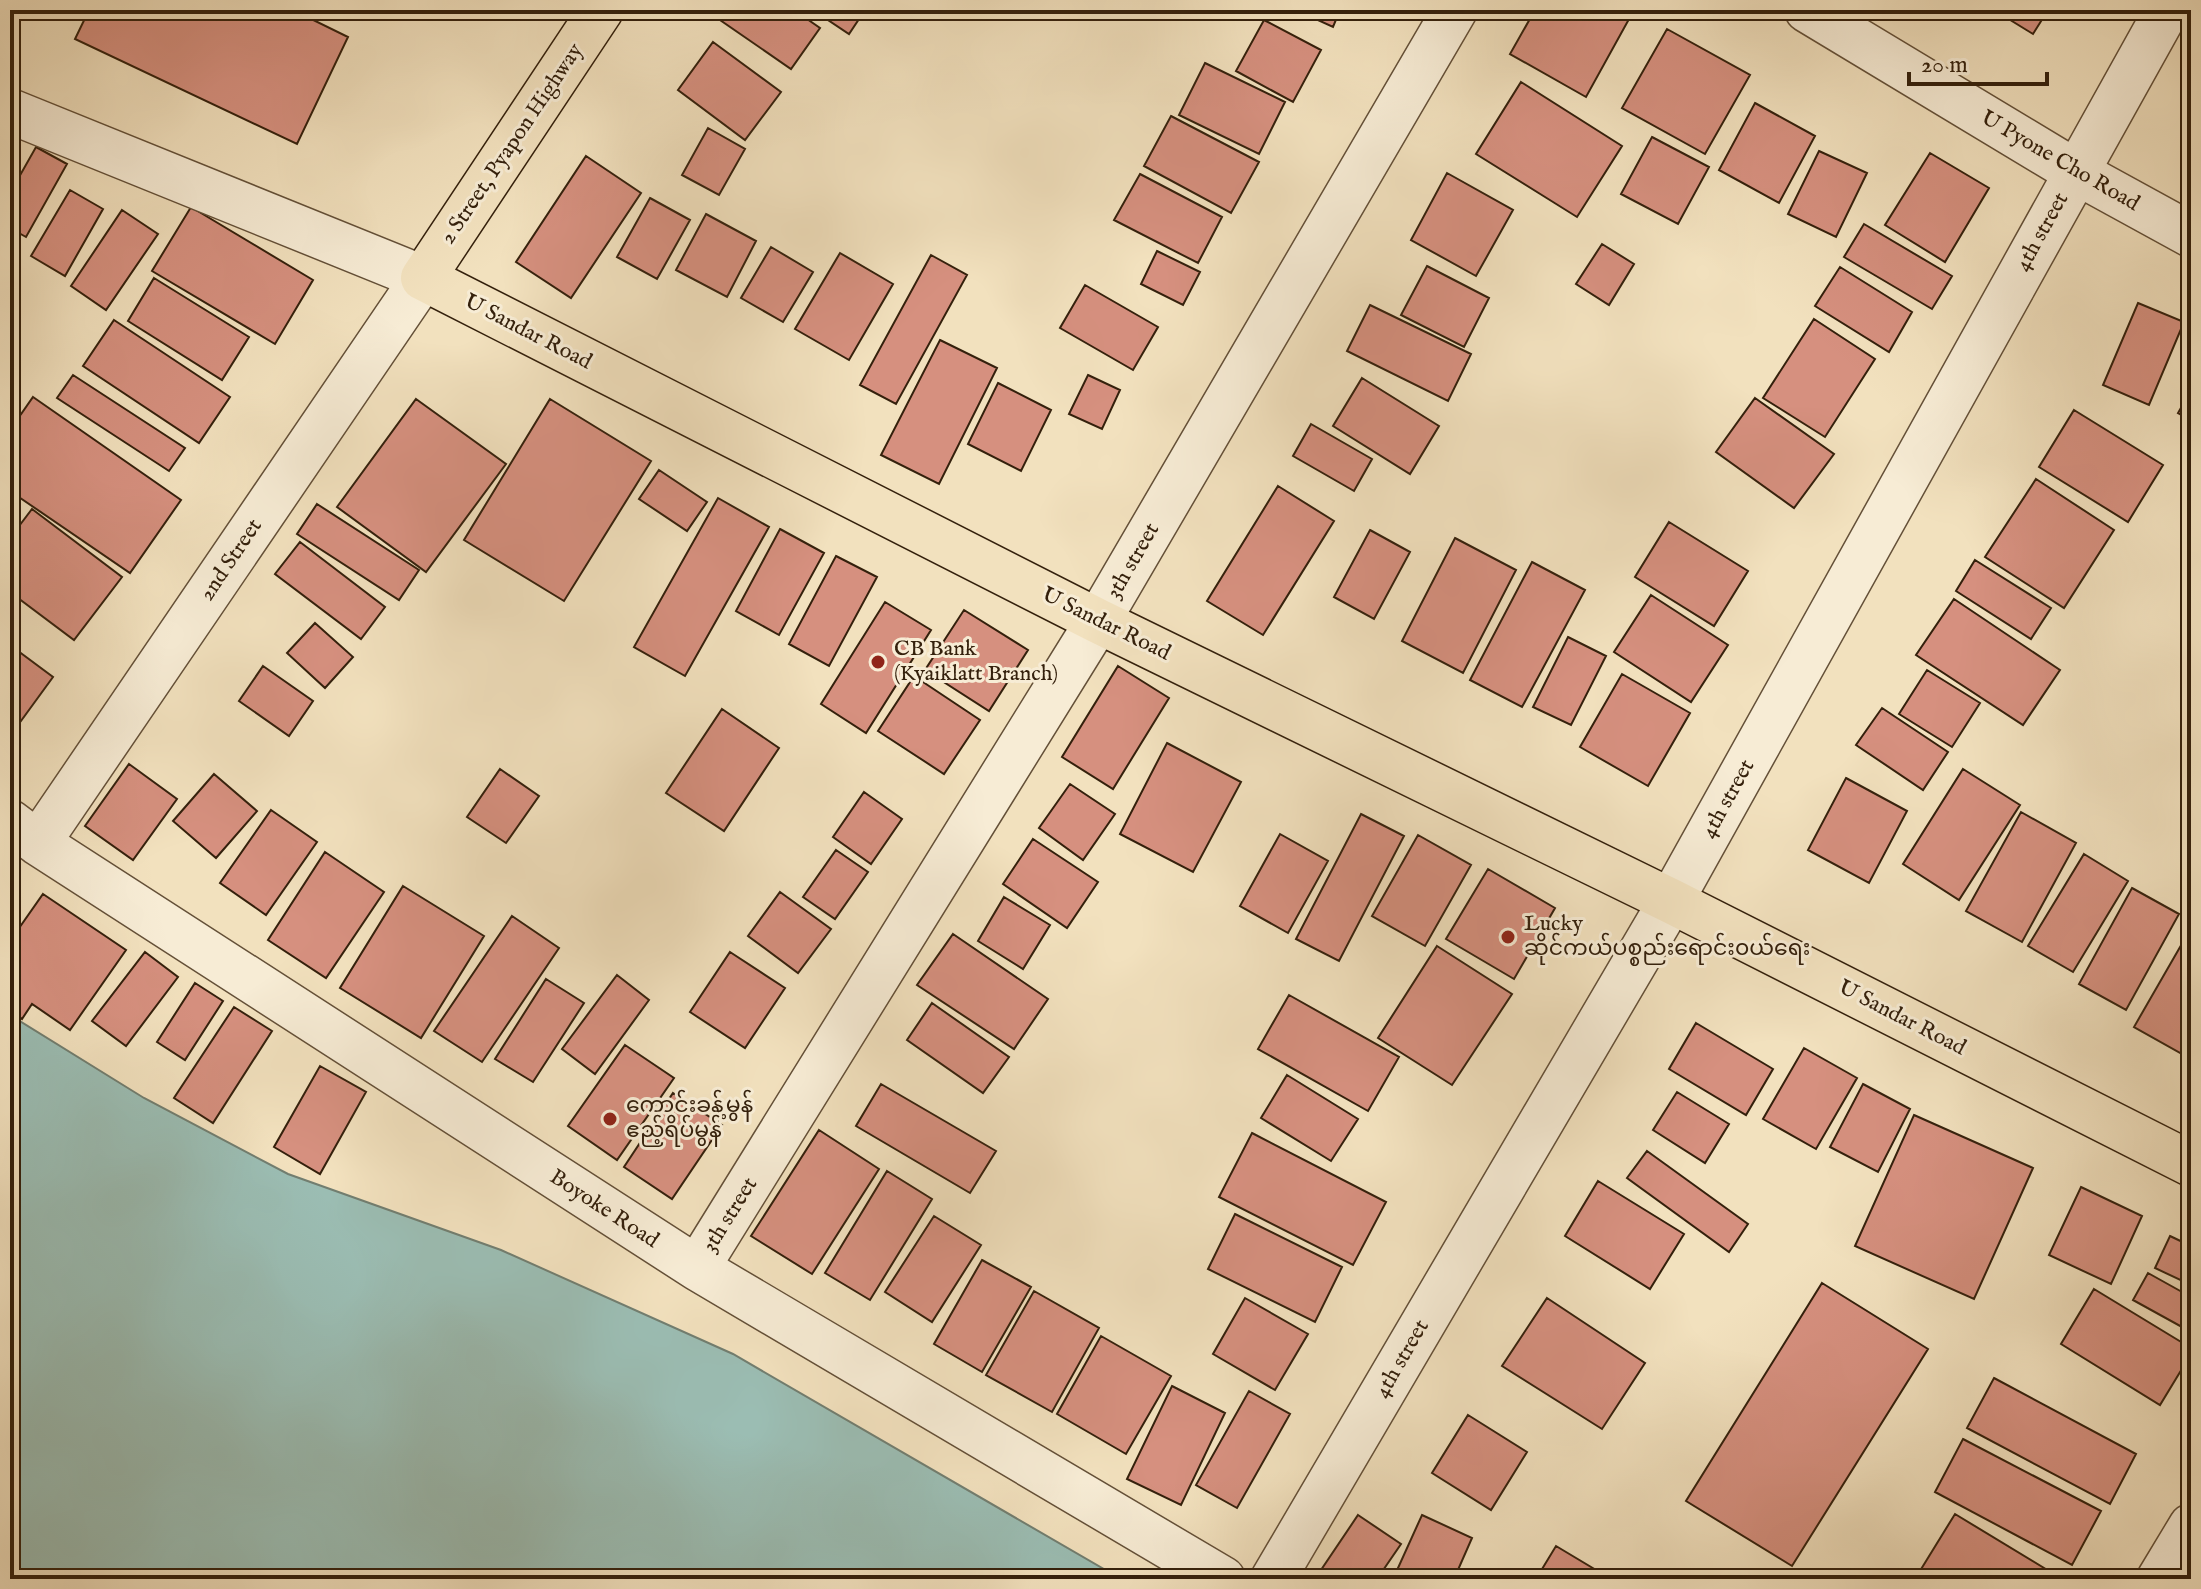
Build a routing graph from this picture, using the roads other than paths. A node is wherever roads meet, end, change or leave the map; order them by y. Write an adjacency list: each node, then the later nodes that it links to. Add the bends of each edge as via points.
1 (601, 10): 8 (main road, 2 Street, Pyapon Highway)
2 (1455, 10): 9 (street, 3th street)
3 (1807, 10): 6 (street, U Pyone Cho Road)
4 (2167, 10): 6 (street, 4th street)
5 (10, 111): 8 (street, U Sandar Road)
6 (2076, 172): 7 (street, U Pyone Cho Road); 11 (street, 4th street)
7 (2191, 235)
8 (423, 278): 9 (main road, U Sandar Road); 10 (street, 2nd Street)
9 (1098, 621): 11 (main road, U Sandar Road); 13 (street, 3th street)
10 (24, 833): 13 (street, Boyoke Road)
11 (1671, 901): 12 (main road, U Sandar Road); 16 (street, 4th street)
12 (2191, 1164)
13 (697, 1268): 15 (street, Boyoke Road)
14 (2191, 1526): 17 (street)
15 (1223, 1579)
16 (1273, 1579)
17 (2159, 1579)

